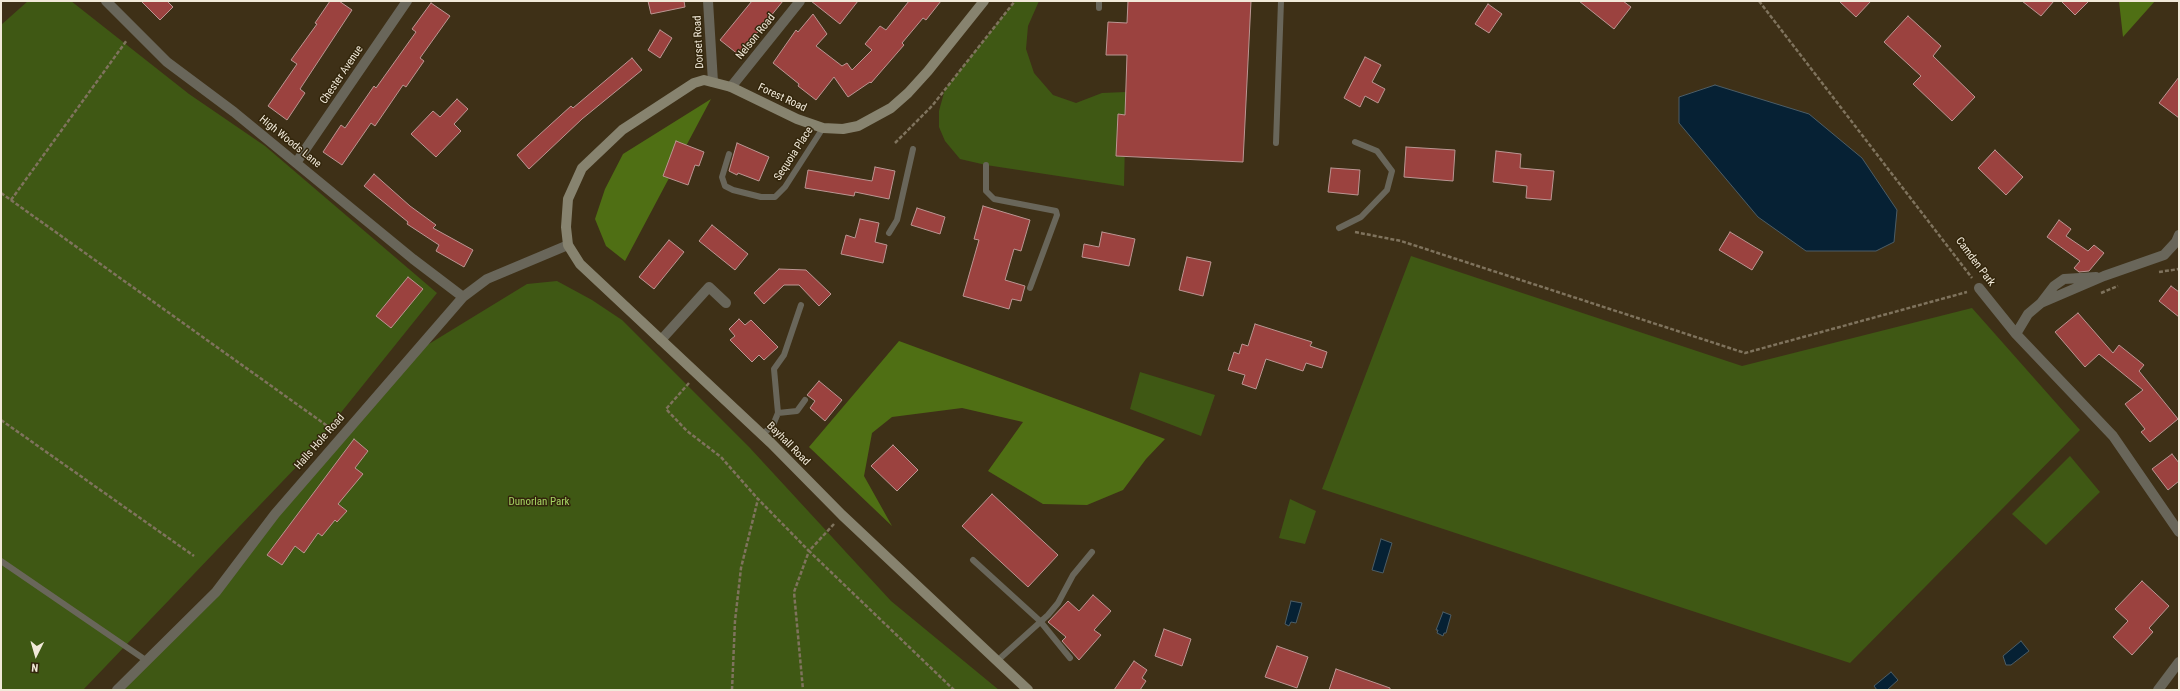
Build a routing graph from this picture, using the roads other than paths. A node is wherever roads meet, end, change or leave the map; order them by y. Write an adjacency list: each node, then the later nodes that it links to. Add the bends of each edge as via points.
1 (106, 1): 16 (street, High Woods Lane, via 167,62)
2 (407, 1): 16 (street, Chester Avenue)
3 (708, 1): 9 (street, Dorset Road)
4 (800, 1): 10 (street, Nelson Road)
5 (984, 1): 11 (street, Forest Road, via 928,71 891,108 858,126 844,129)
6 (1099, 1): 8 (lane)
7 (1281, 1): 13 (lane)
8 (1099, 8)
9 (713, 82): 10 (street, Forest Road); 18 (street, Forest Road, via 704,80 694,83 622,130 582,168)
10 (731, 87): 11 (street, Forest Road, via 797,119)
11 (823, 128): 15 (lane, Sequoia Place, via 785,187 775,197 750,195 725,186 722,177)
12 (1355, 142): 19 (lane, via 1377,151 1392,171 1386,190 1361,217)
13 (1276, 143)
14 (913, 149): 20 (lane, via 897,220)
15 (730, 154)
16 (296, 163): 26 (street, High Woods Lane)
17 (986, 165): 24 (lane, via 986,191 994,199 1056,211 1058,215)
18 (568, 199): 22 (street, Bayhall Road)
19 (1339, 228)
20 (889, 233)
21 (2179, 235): 23 (street, via 2164,255)
22 (568, 245): 26 (street, Halls Hole Road, via 487,279); 31 (street, Bayhall Road, via 580,264)
23 (2104, 276): 28 (street); 28 (street, via 2064,279 2054,286)
24 (1030, 288)
25 (1979, 288): 30 (street, Camden Park)
26 (463, 297): 41 (street, Halls Hole Road, via 274,514 216,592)
27 (726, 303): 31 (street, via 709,287)
28 (2041, 303): 30 (street, via 2028,314)
29 (800, 305): 33 (lane, via 784,355 774,369)
30 (2016, 334): 35 (street, Camden Park, via 2113,436)
31 (662, 340): 34 (street, Bayhall Road)
32 (805, 400): 33 (lane, via 797,411)
33 (778, 413): 34 (lane, via 773,425)
34 (762, 435): 42 (street, Bayhall Road, via 842,516)
35 (2179, 532)
36 (1092, 552): 39 (lane, via 1073,574 1058,603)
37 (973, 560): 39 (lane)
38 (1, 561): 41 (lane)
39 (1040, 621): 40 (lane); 42 (lane)
40 (1070, 658)
41 (147, 661): 44 (street, Halls Hole Road)
42 (997, 661): 45 (street, Bayhall Road)
43 (2179, 662): 46 (street)
44 (117, 690)
45 (1028, 690)
46 (2158, 690)

